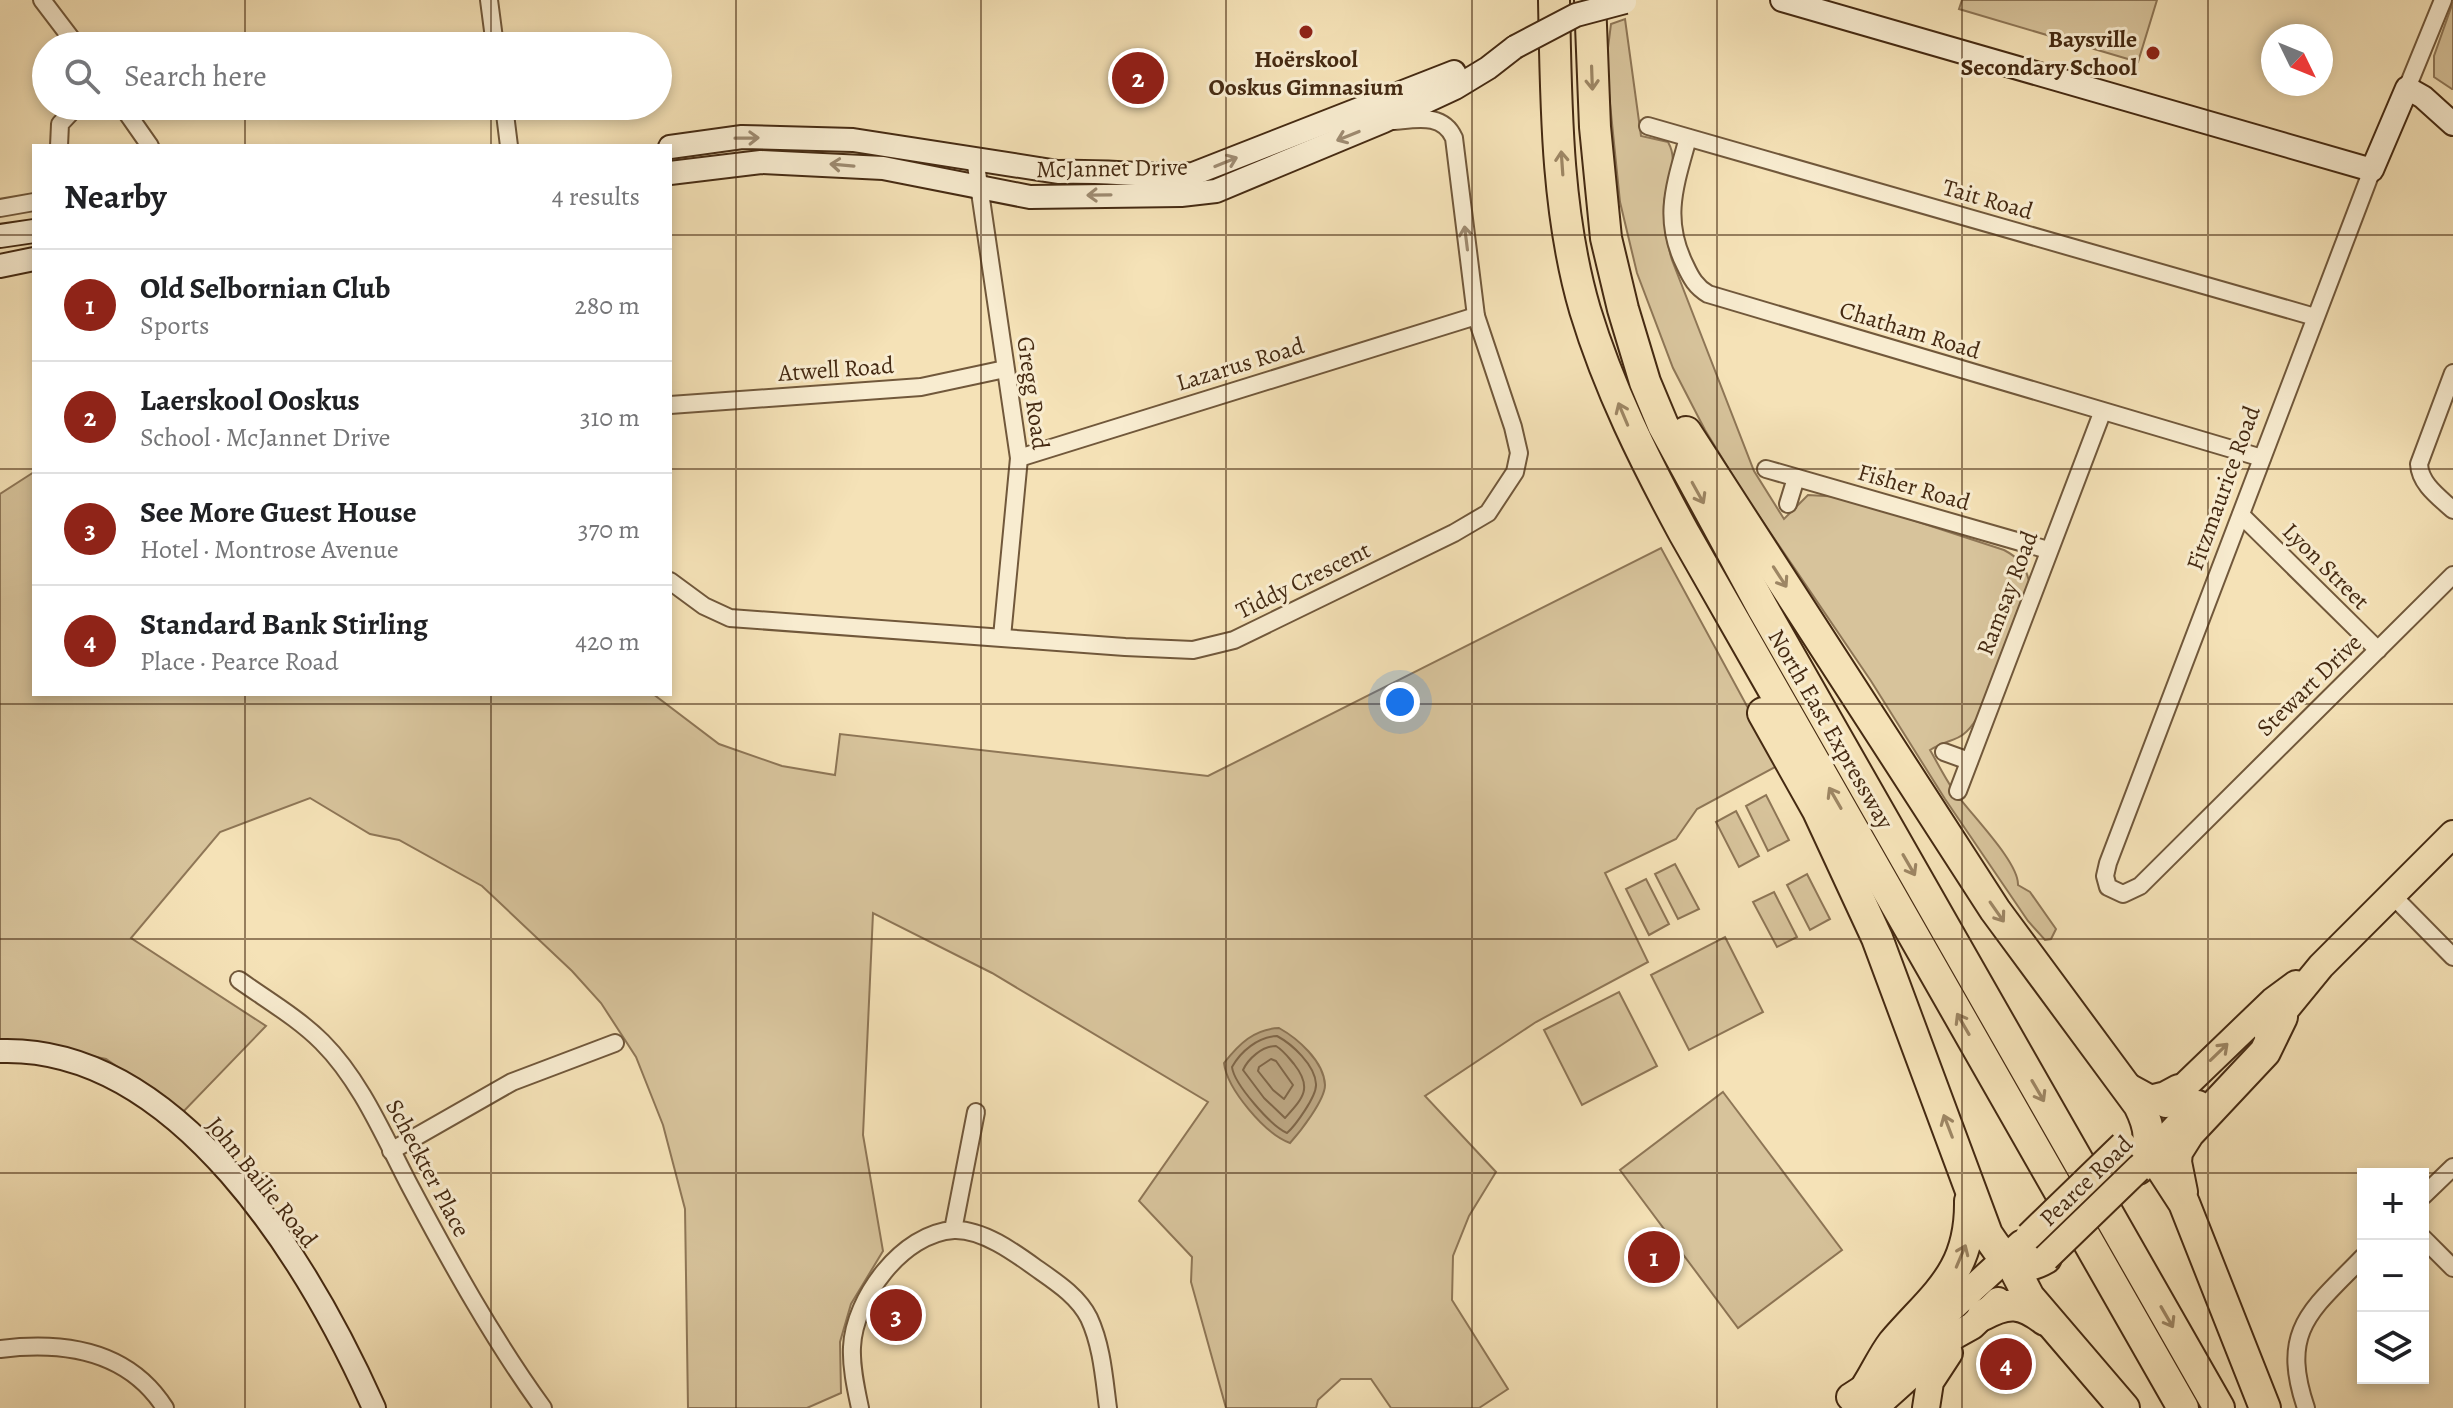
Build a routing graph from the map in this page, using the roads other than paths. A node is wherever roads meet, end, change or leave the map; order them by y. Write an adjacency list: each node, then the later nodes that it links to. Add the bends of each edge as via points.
1 (42, 0): 8 (street)
2 (489, 0): 9 (street)
3 (1554, 0): 48 (highway, North East Expressway, one-way to 3, via 1632,434 1585,307 1564,190)
4 (1590, 0): 36 (highway, North East Expressway, one-way to 36, via 1601,200 1614,274)
5 (1782, 0): 24 (street)
6 (2443, 0): 11 (street, Fitzmaurice Road)
7 (1631, 1): 10 (street, bridge, via 1576,15)
8 (66, 32)
9 (493, 32)
10 (1515, 47): 12 (street, McJannet Drive, via 1436,80); 12 (street, via 1474,77 1428,100)
11 (2407, 88): 16 (street); 24 (street, Fitzmaurice Road)
12 (1383, 110): 26 (street, McJannet Drive); 34 (street, Tiddy Crescent, one-way to 12, via 1450,129 1440,121)
13 (64, 120): 19 (street)
14 (132, 120): 20 (street)
15 (506, 120): 21 (street)
16 (2453, 124)
17 (1648, 126): 18 (street, Tait Road)
18 (1688, 138): 35 (street, Tait Road); 40 (street, Chatham Road, via 1671,214 1682,258 1700,289)
19 (59, 144)
20 (149, 144)
21 (509, 144)
22 (672, 147): 23 (street, McJannet Drive, one-way to 23, via 742,137 853,140)
23 (975, 158): 26 (street, McJannet Drive, via 1058,172 1092,170); 27 (street, Gregg Road)
24 (2372, 170): 35 (street, Fitzmaurice Road)
25 (672, 173): 27 (street, McJannet Drive, one-way to 25, via 883,168 828,164 761,162)
26 (1161, 186): 27 (street, McJannet Drive, one-way to 27, via 1030,197)
27 (981, 189): 37 (street, Gregg Road)
28 (32, 202): 29 (street)
29 (0, 208)
30 (32, 231): 31 (street)
31 (0, 236)
32 (32, 259): 33 (street)
33 (0, 266)
34 (1476, 316): 41 (street, Lazarus Road); 52 (street, Tiddy Crescent, via 1519,453 1515,472 1488,513 1234,640 1193,650)
35 (2315, 317): 42 (street, Fitzmaurice Road)
36 (1635, 345): 66 (highway, one-way to 66, via 1691,441 1995,910); 93 (highway, North East Expressway, one-way to 93, via 1663,425 1701,498)
37 (1005, 369): 39 (street, Atwell Road, via 921,387); 41 (street, Gregg Road)
38 (2453, 373): 46 (street, via 2419,464 2426,484)
39 (672, 405)
40 (2102, 413): 42 (street, Chatham Road); 49 (street, Ramsay Road)
41 (1019, 458): 52 (street, Gregg Road)
42 (2262, 458): 47 (street, Fitzmaurice Road)
43 (1766, 469): 44 (street, Fisher Road)
44 (1796, 478): 45 (street); 49 (street, Fisher Road)
45 (1788, 504)
46 (2453, 510)
47 (2241, 515): 53 (street, Lyon Street); 57 (street, Fitzmaurice Road, via 2108,863 2108,887 2123,894 2140,886)
48 (1684, 533): 73 (highway, one-way to 48, via 1877,938 1818,811 1687,567); 92 (highway, North East Expressway, one-way to 48)
49 (2048, 550): 55 (street, Ramsay Road)
50 (2453, 575): 53 (street, Stewart Drive)
51 (672, 582): 52 (street, Tiddy Crescent, via 730,618)
52 (1002, 637)
53 (2378, 650): 57 (street, Stewart Drive)
54 (1944, 752): 55 (street)
55 (1969, 761): 56 (street, Ramsay Road)
56 (1958, 791)
57 (2198, 827)
58 (2453, 834): 59 (main road, Pearce Road)
59 (2392, 895): 60 (street); 61 (main road, Pearce Road)
60 (2453, 957)
61 (2321, 966): 63 (main road, Pearce Road); 67 (main road, Pearce Road, one-way to 61, via 2273,1001)
62 (239, 980): 70 (street, Scheckter Place, via 323,1043)
63 (2282, 1017): 71 (main road, Pearce Road); 75 (highway, via 2265,1052 2177,1152)
64 (615, 1043): 70 (street, via 512,1082)
65 (0, 1051): 86 (street, John Bailie Road, via 43,1053 99,1070 134,1087 178,1121 285,1246 316,1293)
66 (2128, 1089): 67 (highway, via 2150,1101); 69 (highway)
67 (2179, 1090): 69 (main road, Pearce Road)
68 (976, 1112): 76 (street)
69 (2147, 1121): 71 (highway, via 2150,1141)
70 (391, 1151): 87 (street, Scheckter Place, via 484,1319)
71 (2131, 1157): 75 (highway, via 2163,1169); 78 (main road, Pearce Road, bridge); 78 (main road, Pearce Road, bridge)
72 (2453, 1167): 74 (street)
73 (1965, 1174): 78 (highway, via 1995,1247); 84 (highway, one-way to 73, via 1890,1347 1942,1292 1960,1262 1969,1224)
74 (2429, 1190)
75 (2184, 1203): 94 (highway)
76 (953, 1230): 88 (street, via 899,1254 874,1286 852,1348); 89 (street, via 1016,1253 1081,1304 1101,1356)
77 (2425, 1240): 80 (street)
78 (2023, 1257): 81 (main road, Pearce Road); 82 (highway); 84 (main road, Pearce Road)
79 (2357, 1263): 95 (street, via 2303,1325 2295,1354)
80 (2453, 1268)
81 (1977, 1320): 82 (highway, via 2015,1304); 84 (main road, Pearce Road); 90 (main road, via 1935,1372)
82 (2056, 1328): 91 (highway)
83 (0, 1349): 85 (street, via 66,1348 104,1356 130,1371)
84 (1865, 1402)
85 (165, 1408)
86 (374, 1408)
87 (543, 1408)
88 (860, 1408)
89 (1108, 1408)
90 (1926, 1408)
91 (2124, 1408)
92 (2183, 1408)
93 (2219, 1408)
94 (2265, 1408)
95 (2306, 1408)

